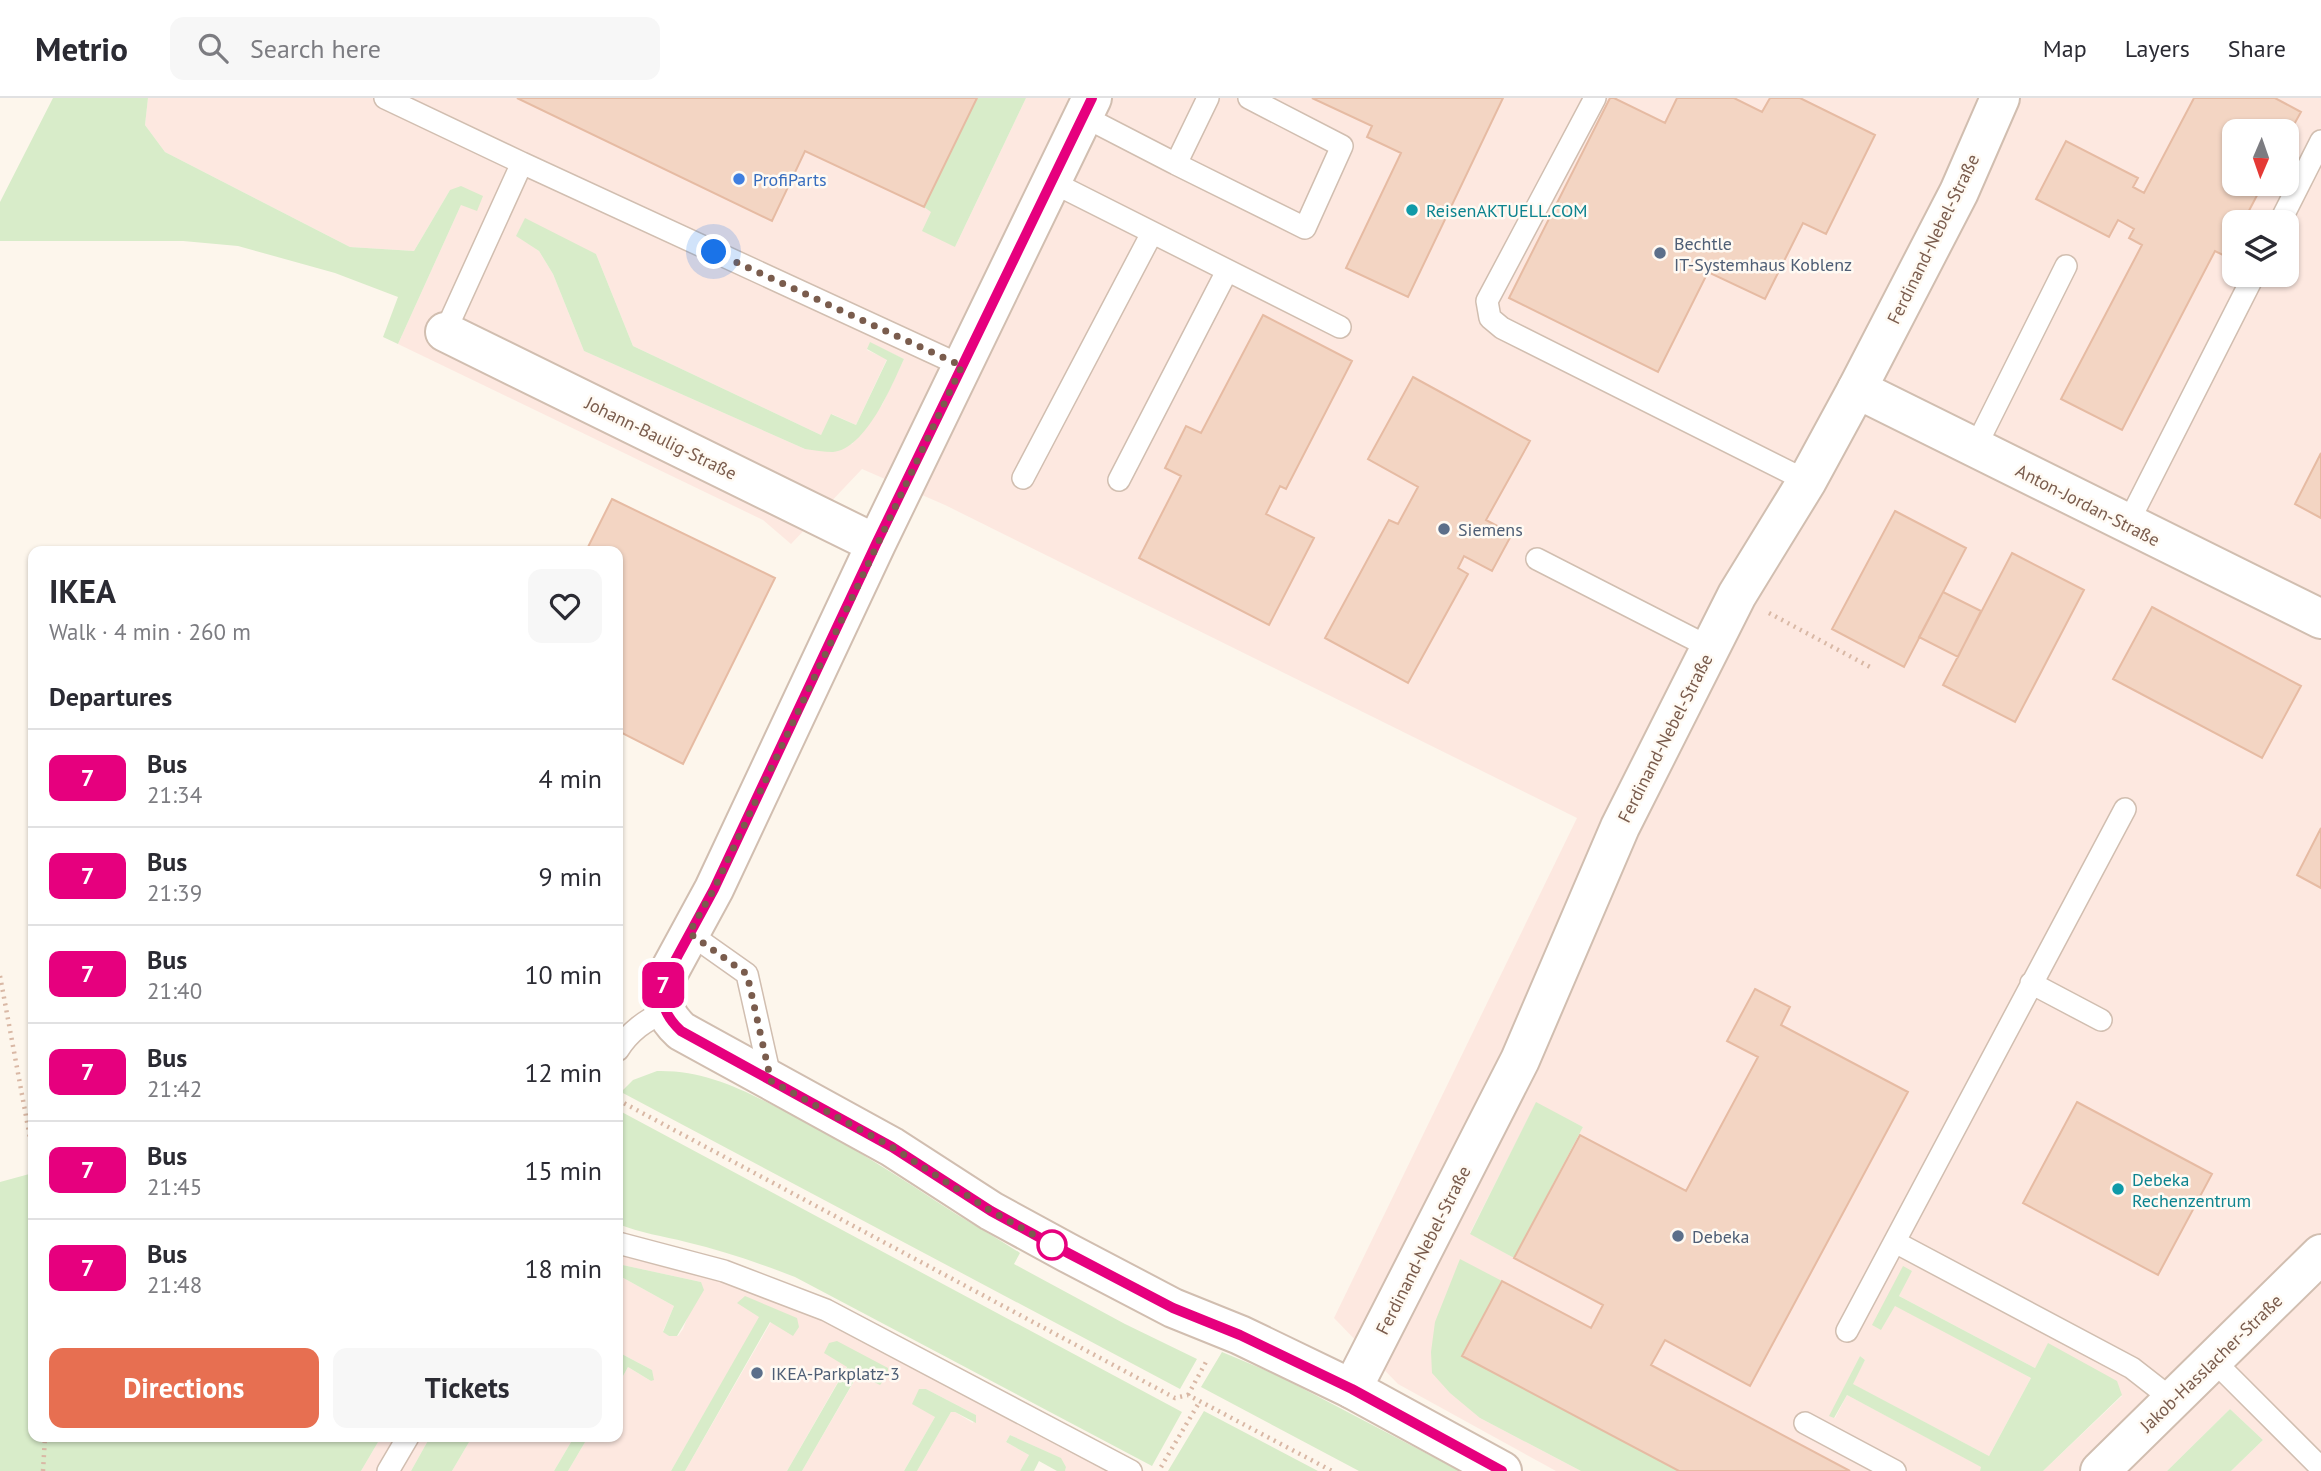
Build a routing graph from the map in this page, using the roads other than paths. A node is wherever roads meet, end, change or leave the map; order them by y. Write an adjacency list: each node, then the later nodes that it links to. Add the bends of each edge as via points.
1 (385, 98): 8 (lane)
2 (1209, 98): 9 (lane)
3 (1249, 98): 9 (lane, via 1342,146 1305,228)
4 (1595, 98): 23 (lane, via 1487,301 1490,318)
5 (2000, 98): 19 (street, Ferdinand-Nebel-Straße, via 1959,192)
6 (1088, 107): 9 (lane); 10 (street)
7 (2321, 141): 11 (lane)
8 (522, 163): 17 (lane); 18 (lane)
9 (1176, 164)
10 (1052, 182): 12 (lane); 18 (street)
11 (2286, 210)
12 (1152, 233): 14 (lane); 21 (lane)
13 (2066, 266): 20 (lane)
14 (1227, 271): 16 (lane); 22 (lane)
15 (2247, 287): 24 (lane)
16 (1340, 327)
17 (445, 332): 25 (street, Johann-Baulig-Straße)
18 (962, 366): 25 (street)
19 (1857, 389): 20 (street, Anton-Jordan-Straße); 23 (street, Ferdinand-Nebel-Straße)
20 (1975, 448): 24 (street, Anton-Jordan-Straße)
21 (1023, 478)
22 (1119, 480)
23 (1807, 481): 28 (street, Ferdinand-Nebel-Straße, via 1737,595)
24 (2127, 524): 27 (street, Anton-Jordan-Straße)
25 (876, 544): 30 (street)
26 (1537, 559): 28 (lane)
27 (2321, 619)
28 (1711, 648): 41 (street, Ferdinand-Nebel-Straße, via 1602,866 1520,1060)
29 (2126, 809): 31 (lane)
30 (689, 933): 32 (street, via 664,981); 35 (lane, via 747,974)
31 (2031, 983): 33 (lane); 36 (lane)
32 (665, 1011): 34 (lane); 35 (street, via 681,1031)
33 (2101, 1020)
34 (623, 1042)
35 (771, 1081): 41 (street, via 892,1147 991,1211 1068,1253 1173,1308)
36 (1895, 1242): 39 (lane); 42 (lane, via 2132,1368)
37 (623, 1244): 47 (lane, via 723,1271 826,1310)
38 (2321, 1254): 40 (street, Jakob-Hasslacher-Straße)
39 (1847, 1331)
40 (2214, 1361): 42 (street, Jakob-Hasslacher-Straße); 45 (lane)
41 (1352, 1389): 48 (street)
42 (2173, 1400): 50 (street, Jakob-Hasslacher-Straße)
43 (1805, 1423): 49 (lane)
44 (405, 1442): 46 (lane)
45 (2321, 1468)
46 (388, 1471)
47 (1131, 1471)
48 (1502, 1471)
49 (1895, 1471)
50 (2100, 1471)

